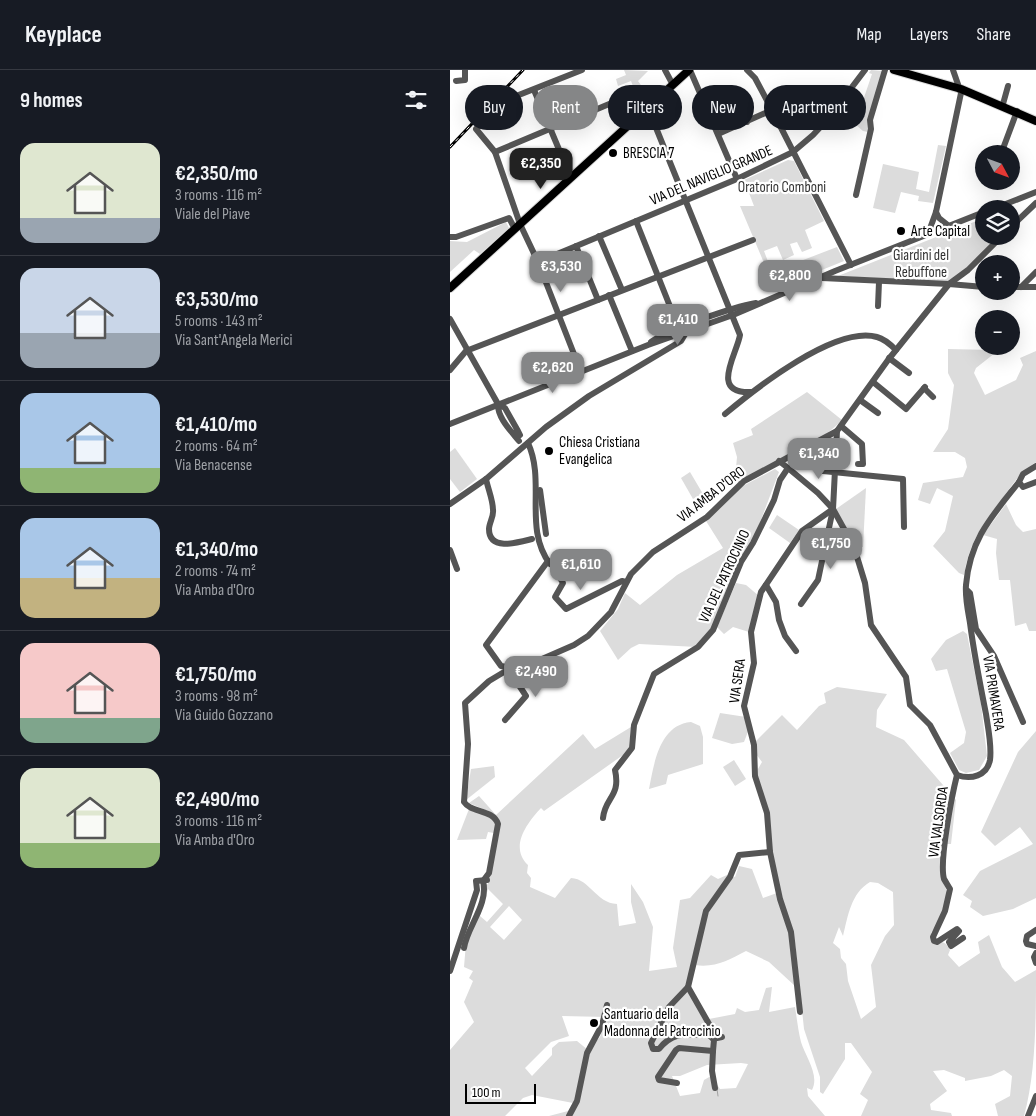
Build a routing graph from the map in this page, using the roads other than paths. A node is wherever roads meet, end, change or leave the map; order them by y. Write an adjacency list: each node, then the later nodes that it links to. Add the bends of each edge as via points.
1 (465, 70): 10 (street, via 465,80)
2 (582, 70): 11 (street)
3 (665, 70): 12 (street)
4 (689, 70): 12 (main road); 26 (street)
5 (747, 70): 16 (street)
6 (865, 70): 29 (street, VIA DEL NAVIGLIO GRANDE, via 823,125)
7 (885, 70): 33 (street, via 870,120 871,129)
8 (894, 70): 14 (main road)
9 (953, 70): 14 (street)
10 (456, 81)
11 (546, 85)
12 (673, 85)
13 (1008, 86): 17 (street)
14 (961, 89): 17 (main road); 37 (street)
15 (533, 90): 28 (street, via 506,100 476,130)
16 (764, 96)
17 (1002, 104): 18 (main road)
18 (1016, 111): 19 (main road); 27 (street)
19 (1036, 120)
20 (548, 130): 28 (street)
21 (550, 130): 30 (street)
22 (624, 130): 30 (main road)
23 (654, 130): 34 (street)
24 (728, 130): 26 (street)
25 (782, 130): 29 (street)
26 (718, 134): 31 (street)
27 (1004, 145)
28 (495, 152): 41 (street)
29 (793, 152): 31 (street, VIA DEL NAVIGLIO GRANDE); 51 (street)
30 (571, 178): 41 (main road)
31 (737, 179): 34 (street, VIA DEL NAVIGLIO GRANDE)
32 (1036, 192): 35 (street)
33 (856, 195)
34 (687, 200): 40 (street, VIA DEL NAVIGLIO GRANDE); 49 (street)
35 (1015, 200)
36 (1036, 203): 39 (street)
37 (936, 212): 42 (street); 43 (street)
38 (975, 216): 42 (street)
39 (1020, 218)
40 (636, 221): 44 (street, VIA DEL NAVIGLIO GRANDE); 53 (street)
41 (518, 226): 45 (street, via 509,218); 50 (street); 60 (main road)
42 (949, 226): 43 (street)
43 (928, 234): 51 (street)
44 (599, 236): 48 (street, VIA DEL NAVIGLIO GRANDE); 61 (street)
45 (450, 237)
46 (752, 240): 49 (street)
47 (993, 245): 56 (street, VIA AMBA D'ORO)
48 (576, 246): 50 (street, VIA DEL NAVIGLIO GRANDE); 63 (street)
49 (709, 256): 53 (street); 65 (street)
50 (538, 262): 66 (street)
51 (851, 265): 54 (street)
52 (1036, 272): 58 (street)
53 (658, 276): 61 (street); 68 (street)
54 (818, 278): 55 (street); 65 (street)
55 (879, 282): 56 (street); 64 (street)
56 (949, 284): 57 (street); 71 (street, VIA AMBA D'ORO)
57 (975, 286)
58 (1021, 287): 59 (street)
59 (1036, 287)
60 (450, 288)
61 (622, 290): 62 (street)
62 (609, 295): 63 (street); 73 (street)
63 (598, 300): 66 (street)
64 (878, 306)
65 (732, 313): 68 (street); 69 (street); 79 (street, via 740,335 727,374 736,390)
66 (559, 315): 72 (street); 76 (street)
67 (450, 319): 72 (street)
68 (679, 329): 70 (street)
69 (687, 331): 70 (street); 88 (street, via 681,341 589,396)
70 (648, 345): 73 (street)
71 (896, 350): 74 (street, VIA AMBA D'ORO); 79 (street, via 877,336 852,337 799,359)
72 (466, 351): 75 (street); 82 (street)
73 (632, 351): 76 (street)
74 (889, 358): 77 (street); 78 (street, VIA AMBA D'ORO)
75 (450, 370)
76 (581, 372): 82 (street)
77 (908, 373)
78 (873, 382): 80 (street, via 906,409 924,388); 81 (street, VIA AMBA D'ORO)
79 (751, 392): 84 (street)
80 (934, 397)
81 (860, 400): 83 (street); 86 (street, VIA AMBA D'ORO)
82 (498, 404): 85 (street); 87 (street, via 505,408)
83 (878, 413)
84 (725, 414)
85 (450, 424)
86 (839, 429): 89 (street, VIA AMBA D'ORO); 91 (street, via 862,444 863,464); 94 (street)
87 (519, 437)
88 (531, 441): 95 (street); 101 (street); 104 (street, via 537,493 536,536)
89 (799, 451): 90 (street, VIA AMBA D'ORO); 94 (street, via 815,469)
90 (779, 461): 93 (street); 106 (street, VIA AMBA D'ORO, via 744,481 707,517 659,547)
91 (858, 464)
92 (1036, 466): 96 (street, VIA PRIMAVERA, via 1023,474)
93 (788, 468): 99 (street, VIA VALSORDA); 115 (street, VIA DEL PATROCINIO, via 741,562 713,630 698,647 654,674 634,725 632,748 615,770 617,787 604,808)
94 (835, 472): 99 (street); 100 (street, via 903,479)
95 (486, 479): 98 (street); 102 (street, via 494,511 489,530 492,536 498,543 507,545)
96 (1019, 482): 97 (street, via 1023,487); 108 (street, VIA PRIMAVERA, via 988,520 975,542)
97 (1036, 482)
98 (450, 504)
99 (833, 509): 107 (street, VIA SERA, via 802,530); 109 (street, via 818,580); 114 (street, VIA VALSORDA, via 854,547 865,583 871,625 906,677 910,705 930,725)
100 (904, 527)
101 (546, 534)
102 (532, 539)
103 (450, 550): 105 (street)
104 (551, 565): 106 (street, via 563,583 555,597 566,609 622,580); 111 (street, via 486,645 501,666)
105 (457, 569)
106 (626, 582): 111 (street, VIA AMBA D'ORO, via 611,612 588,636)
107 (766, 584): 110 (street, via 776,602 785,636); 116 (street, VIA SERA, via 751,632 754,664 744,706 754,745 755,776 767,813)
108 (966, 590): 113 (street, VIA PRIMAVERA, via 970,593 976,630 994,656); 114 (street, VIA PRIMAVERA, via 990,761 978,776)
109 (801, 604)
110 (796, 651)
111 (510, 671): 112 (street, via 526,696); 117 (street, VIA AMBA D'ORO, via 489,680 465,703 468,744 464,799 467,806 489,814 498,824)
112 (505, 720)
113 (1023, 722)
114 (957, 775): 119 (street, VIA VALSORDA, via 944,862 944,878 950,889 945,912 933,936 937,942 957,929 959,931 949,942 951,946)
115 (603, 818)
116 (770, 852): 125 (street, via 739,855 730,877 706,911); 127 (street, VIA SERA, via 791,932)
117 (486, 881): 121 (street); 124 (street, via 476,880 478,890)
118 (1036, 930): 120 (street, via 1027,936 1026,941)
119 (964, 938)
120 (1036, 946)
121 (464, 948)
122 (1036, 953): 123 (street)
123 (1036, 963)
124 (450, 971)
125 (686, 986): 128 (street, via 717,1038); 129 (street, via 664,1015 651,1046 659,1048 676,1035 709,1035 714,1040)
126 (606, 1005): 134 (street, via 602,1025 586,1053 576,1101)
127 (800, 1012)
128 (722, 1038)
129 (713, 1051): 130 (street, via 676,1050 658,1077 659,1080); 131 (street)
130 (677, 1083)
131 (715, 1088)
132 (1036, 1096): 133 (street)
133 (1032, 1113)
134 (569, 1116)

